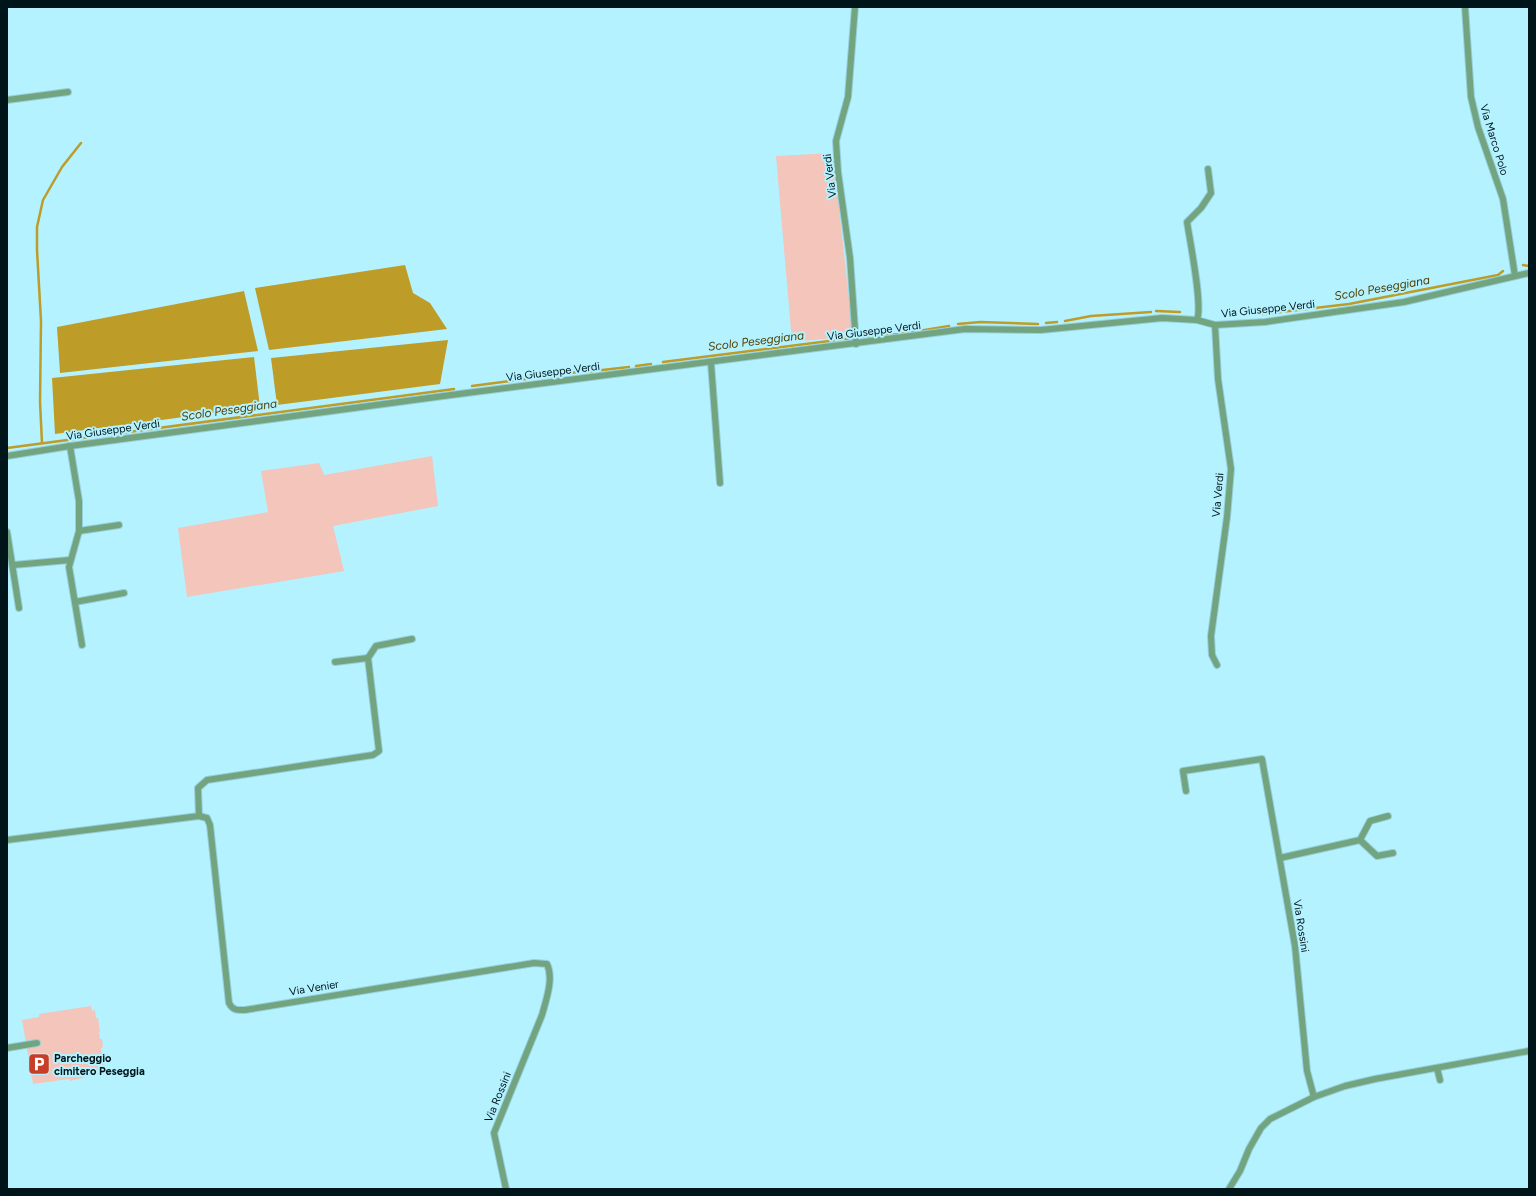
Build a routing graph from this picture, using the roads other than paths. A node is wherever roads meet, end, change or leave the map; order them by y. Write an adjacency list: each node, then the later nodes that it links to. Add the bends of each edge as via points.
1 (855, 7): 10 (street, Via Verdi, via 848,98 836,141 850,258)
2 (1465, 7): 7 (street, Via Marco Polo, via 1471,97 1478,127 1503,199)
3 (68, 92): 4 (street)
4 (7, 100)
5 (1208, 169): 8 (street, via 1211,193 1188,222 1197,288)
6 (1529, 273): 7 (street, Via Giuseppe Verdi)
7 (1515, 276): 9 (street, Via Giuseppe Verdi, via 1404,302 1266,322)
8 (1197, 320): 9 (street, Via Giuseppe Verdi); 10 (street, Via Giuseppe Verdi, via 1162,318 1041,330 965,329)
9 (1215, 325): 27 (street, Via Verdi, via 1218,379 1231,469 1211,636 1212,655)
10 (856, 344): 11 (street, Via Giuseppe Verdi)
11 (711, 363): 12 (street, Via Giuseppe Verdi); 14 (street)
12 (70, 446): 13 (street, Via Giuseppe Verdi); 16 (street, via 79,501)
13 (7, 456)
14 (720, 482)
15 (118, 525): 16 (street)
16 (79, 531): 18 (street)
17 (7, 532): 19 (street)
18 (70, 560): 19 (street); 21 (street)
19 (13, 565): 22 (street)
20 (124, 593): 21 (street)
21 (75, 602): 24 (street)
22 (19, 608)
23 (412, 639): 25 (street, via 376,646)
24 (82, 645)
25 (368, 658): 26 (street); 29 (street, via 379,750 373,755 208,780 198,788)
26 (335, 662)
27 (1217, 665)
28 (1186, 791): 34 (street, Via Rossini, via 1183,771 1262,759)
29 (199, 816): 31 (street); 35 (street, Via Venier, via 207,818 210,825 229,1003 232,1008 245,1010 534,963 547,964 550,970 548,995)
30 (1388, 816): 32 (street, via 1370,821)
31 (7, 840)
32 (1360, 840): 33 (street, via 1377,856); 34 (street)
33 (1393, 853)
34 (1280, 858): 41 (street, Via Rossini, via 1295,946 1307,1071)
35 (542, 1015): 42 (street, Via Rossini, via 494,1133)
36 (36, 1043): 37 (street)
37 (7, 1048)
38 (1529, 1051): 39 (street)
39 (1437, 1068): 40 (street); 41 (street, via 1346,1086)
40 (1440, 1080)
41 (1314, 1097): 43 (street, via 1270,1119 1261,1128)
42 (506, 1189)
43 (1229, 1189)

